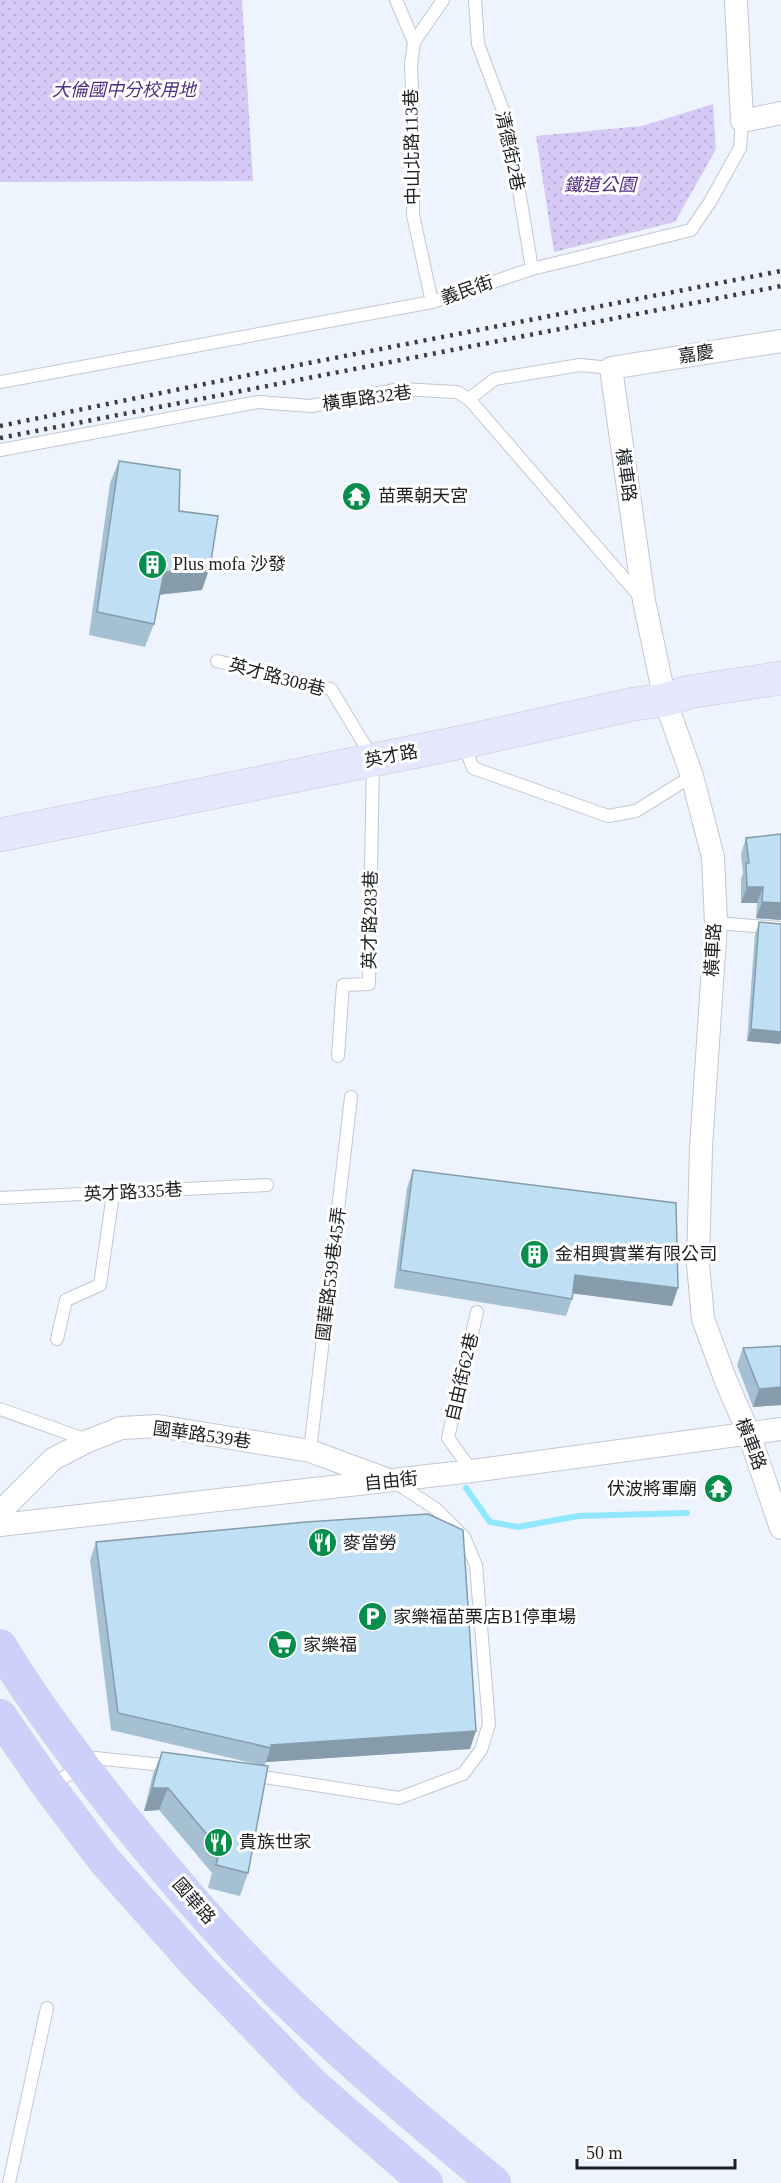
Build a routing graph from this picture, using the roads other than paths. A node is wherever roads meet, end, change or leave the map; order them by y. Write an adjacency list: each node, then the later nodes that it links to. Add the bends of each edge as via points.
1 (396, 0): 5 (lane)
2 (443, 0): 5 (lane, 中山北路113巷)
3 (475, 0): 8 (lane, 清德街2巷, via 478,44 508,124)
4 (736, 0): 7 (street, 義民街)
5 (414, 42): 9 (lane, 中山北路113巷, via 413,215)
6 (781, 113): 7 (street)
7 (742, 121): 8 (lane, 義民街, via 740,148 691,230)
8 (532, 269): 9 (lane, 義民街)
9 (432, 302): 12 (lane, 義民街)
10 (781, 341): 11 (street, 嘉慶)
11 (610, 368): 13 (lane, via 580,365 495,379); 15 (street, 橫車路)
12 (0, 382)
13 (469, 399): 14 (lane, 橫車路32巷, via 457,392 400,389 311,406 258,402); 15 (lane)
14 (0, 450)
15 (644, 601): 18 (street, 橫車路)
16 (217, 661): 20 (lane, 英才路308巷, via 331,689)
17 (781, 678): 18 (street, 英才路, via 689,692)
18 (665, 700): 19 (street, 英才路); 21 (street, 橫車路)
19 (463, 742): 20 (street, 英才路); 21 (lane, via 473,768 608,816 636,811)
20 (373, 759): 22 (street, 英才路); 25 (lane, 英才路283巷, via 369,984 343,986)
21 (692, 776): 23 (street, 橫車路, via 713,857)
22 (0, 835)
23 (716, 922): 24 (lane); 34 (street, 橫車路, via 701,1147 698,1264 703,1319)
24 (781, 928)
25 (338, 1056)
26 (351, 1097): 36 (lane, 國華路539巷45弄)
27 (267, 1185): 28 (lane, 英才路335巷)
28 (113, 1194): 29 (lane, 英才路335巷); 31 (lane, via 100,1285 66,1300)
29 (0, 1198)
30 (477, 1312): 37 (lane, 自由街62巷, via 448,1438)
31 (57, 1339)
32 (0, 1408): 35 (lane)
33 (781, 1429): 34 (street, 自由街)
34 (749, 1434): 37 (street, 自由街); 41 (street, 橫車路)
35 (88, 1441): 36 (street, 國華路539巷, via 121,1428 159,1426); 39 (street, 國華路539巷, via 53,1459)
36 (310, 1451): 38 (street, 國華路539巷)
37 (472, 1471): 38 (street, 自由街)
38 (392, 1481): 40 (street, 自由街); 46 (lane, via 436,1509 464,1537 476,1565 489,1724 481,1750 463,1774 399,1798)
39 (0, 1512)
40 (0, 1525)
41 (781, 1528)
42 (0, 1646): 44 (main road, 國華路)
43 (0, 1716): 47 (main road)
44 (81, 1766): 45 (lane, via 95,1758); 47 (lane); 49 (main road, 國華路, via 218,1930 290,2005)
45 (183, 1768)
46 (239, 1774)
47 (49, 1787): 50 (main road, via 105,1860 199,1968 313,2085)
48 (47, 2008): 51 (lane)
49 (423, 2125): 50 (main road); 53 (main road, 國華路)
50 (397, 2157): 52 (main road)
51 (9, 2183)
52 (426, 2183)
53 (494, 2183)

